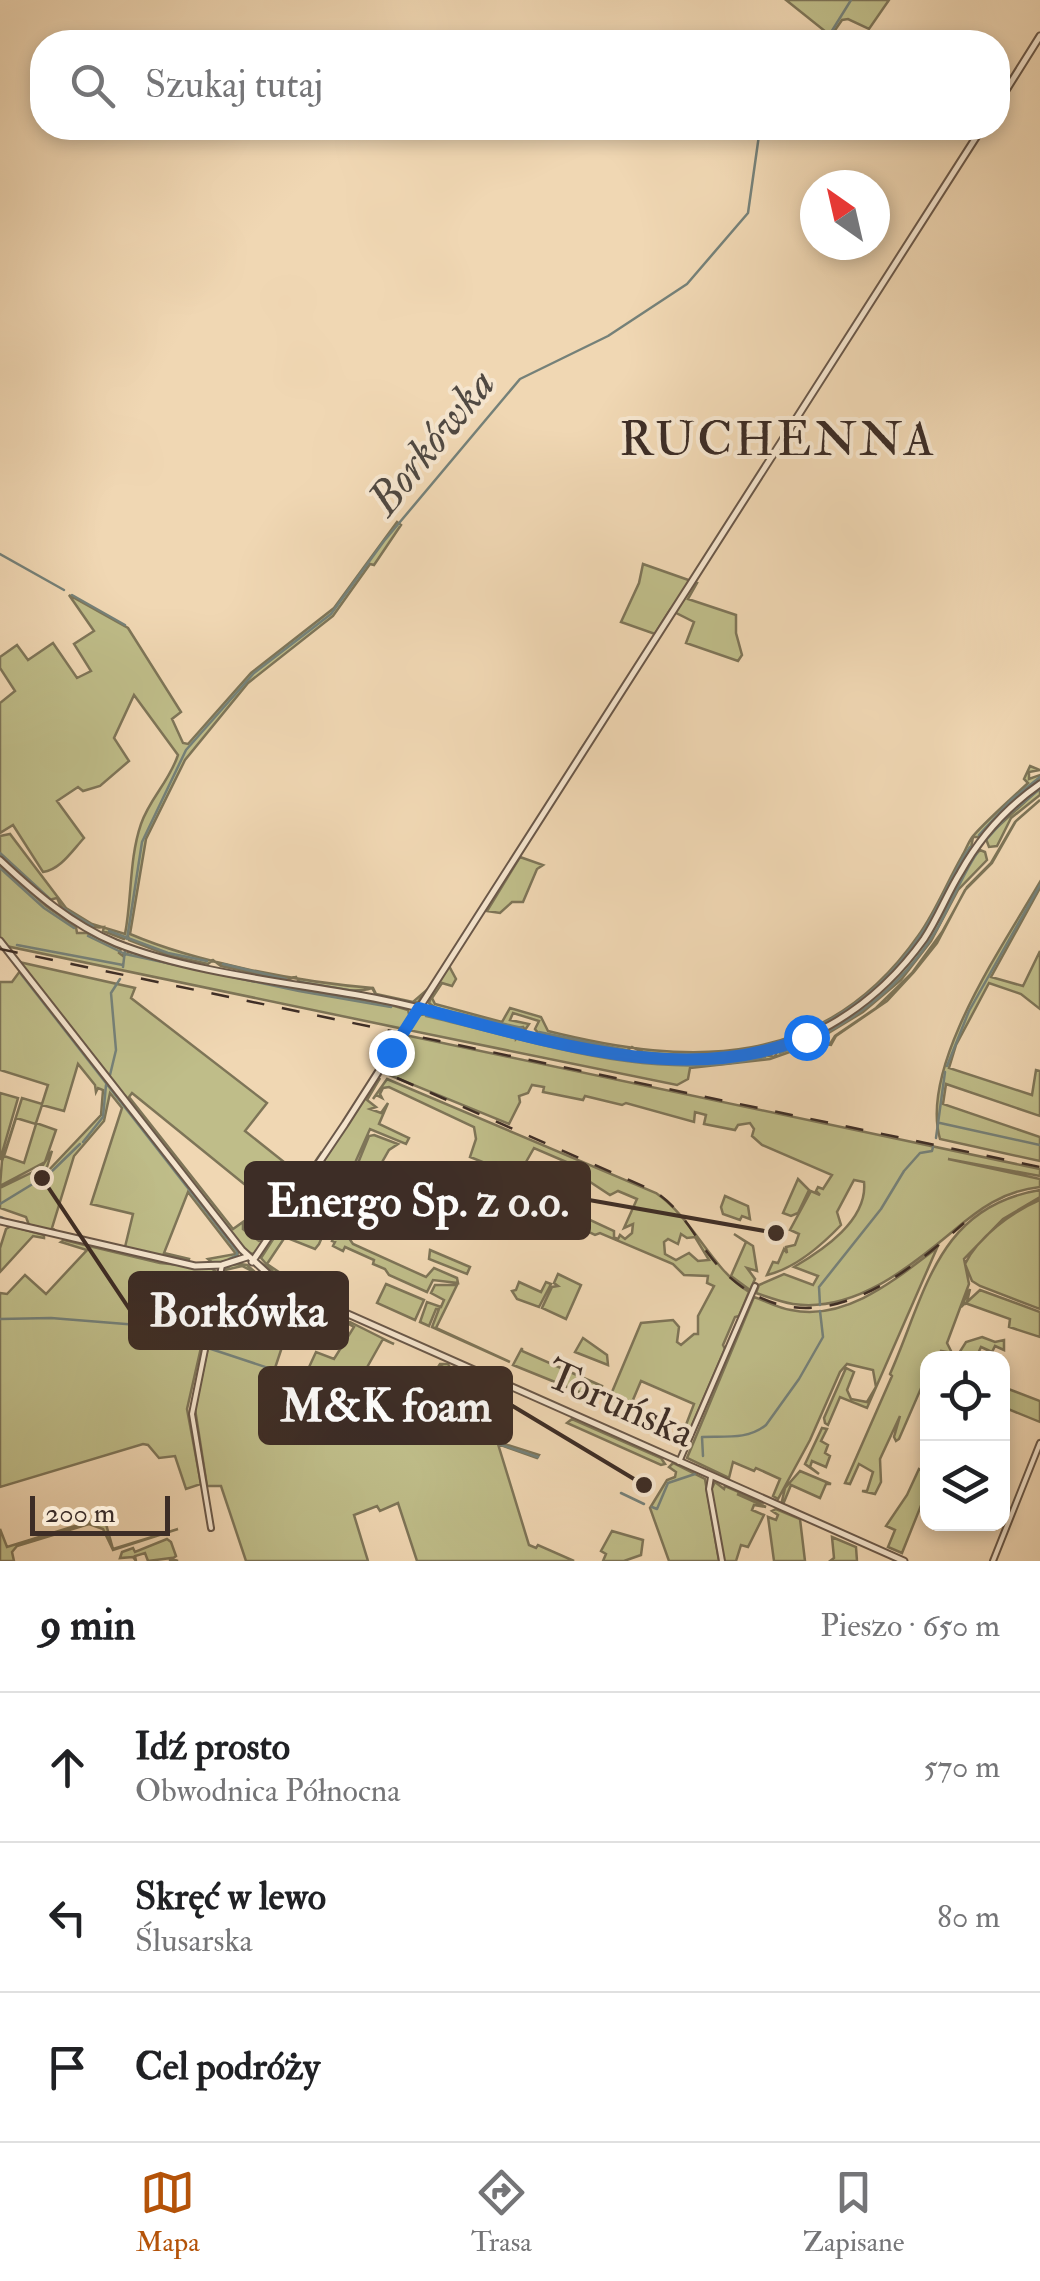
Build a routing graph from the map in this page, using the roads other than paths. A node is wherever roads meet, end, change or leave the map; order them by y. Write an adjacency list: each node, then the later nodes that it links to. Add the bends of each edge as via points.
1 (1040, 36): 2 (street)
2 (1010, 84)
3 (974, 140): 7 (street)
4 (1040, 784): 7 (street, via 983,838 924,939 892,978 842,1018 786,1045 727,1059 659,1059)
5 (0, 860): 7 (street, via 72,920 134,949)
6 (0, 942): 9 (street, Toruńska)
7 (419, 1008): 9 (street)
8 (0, 1222): 10 (street, via 190,1266)
9 (250, 1260): 10 (street); 13 (street, Toruńska, via 309,1300)
10 (222, 1265): 15 (street, via 192,1414)
11 (755, 1286): 13 (street)
12 (1040, 1443): 18 (street)
13 (680, 1462): 14 (street, Toruńska)
14 (711, 1476): 16 (street); 17 (street, Toruńska)
15 (211, 1528)
16 (722, 1561)
17 (904, 1561)
18 (993, 1561)

